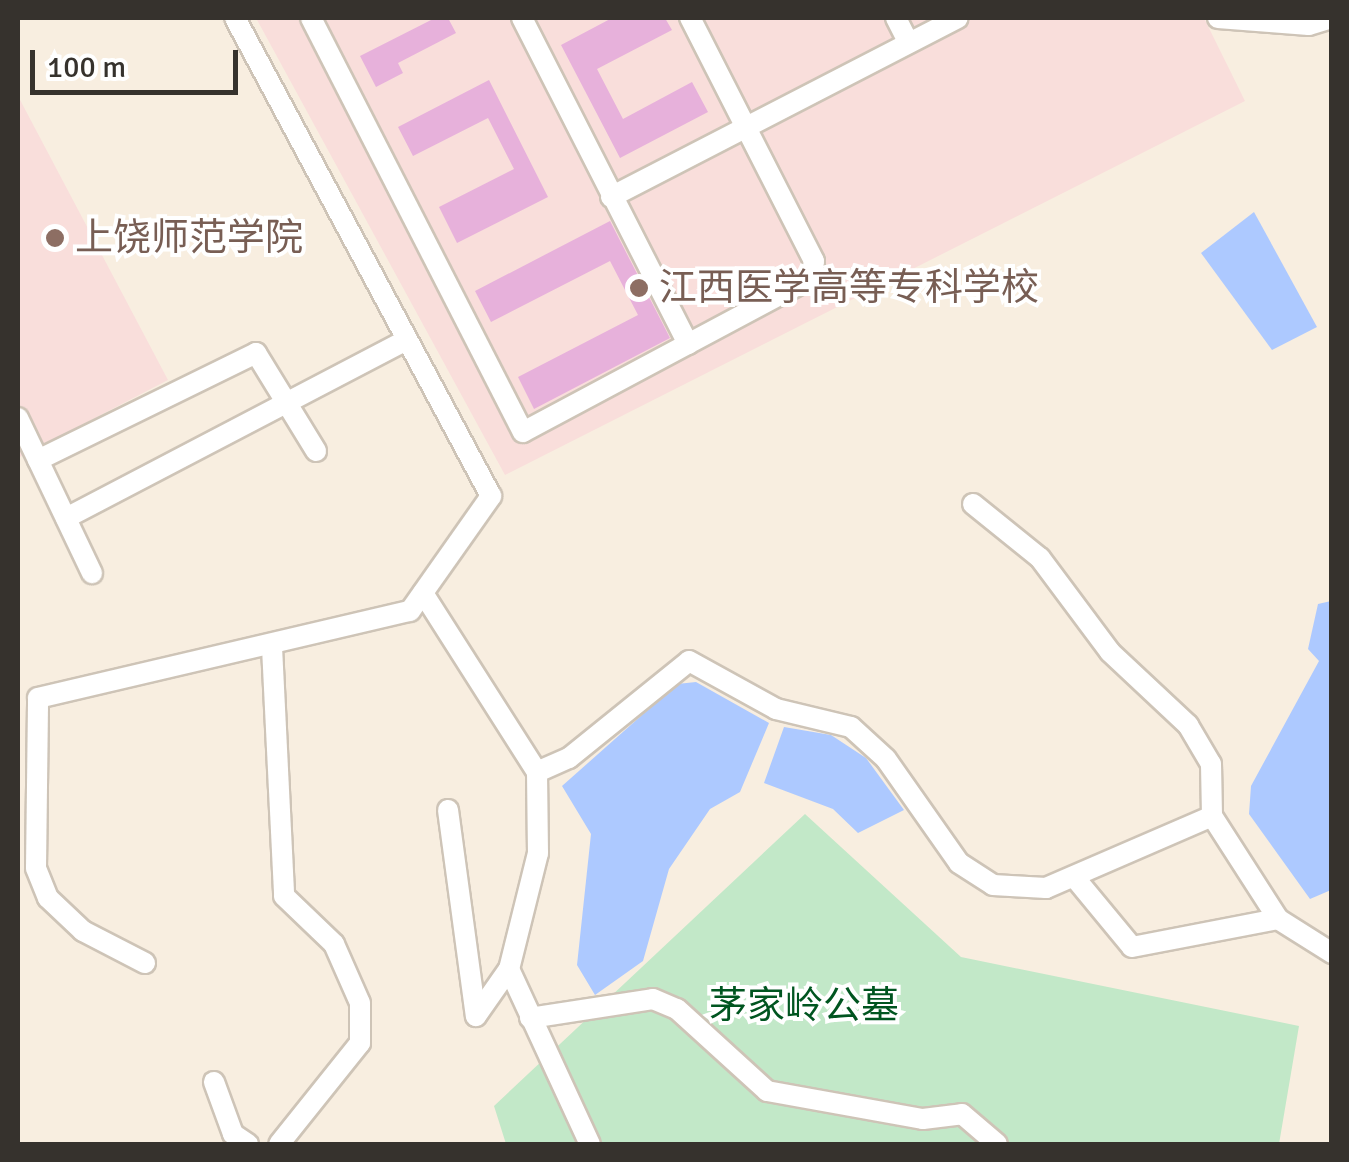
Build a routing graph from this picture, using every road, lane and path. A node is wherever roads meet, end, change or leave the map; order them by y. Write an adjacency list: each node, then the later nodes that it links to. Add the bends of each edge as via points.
1 (235, 18): 12 (street)
2 (311, 18): 13 (street, via 523,432)
3 (522, 18): 11 (street)
4 (690, 18): 10 (street)
5 (896, 18): 9 (street)
6 (958, 18): 9 (street)
7 (1332, 18): 8 (street)
8 (1219, 20)
9 (909, 43): 10 (street)
10 (747, 127): 11 (street); 13 (street, via 814,261 810,278)
11 (610, 196): 13 (street)
12 (408, 340): 14 (street); 21 (street, via 490,496)
13 (688, 344)
14 (284, 404): 16 (street); 17 (street, via 256,353); 19 (street)
15 (18, 418): 17 (street)
16 (316, 451)
17 (38, 460): 19 (street)
18 (972, 504): 25 (street, via 1040,558 1110,652 1188,725 1211,764)
19 (66, 518): 20 (street)
20 (92, 573)
21 (423, 593): 22 (street, via 410,612); 23 (street)
22 (272, 646): 29 (street, via 38,698 32,832 42,883 83,931); 34 (street, via 284,896 334,944 360,1003 360,1043)
23 (538, 772): 26 (street, via 569,758 689,661 776,709 851,727 886,759 959,864 993,885 1046,888); 30 (street, via 538,853)
24 (448, 810): 30 (street, via 476,1016)
25 (1212, 816): 26 (street); 27 (street)
26 (1076, 878): 27 (street, via 1132,947)
27 (1278, 919): 28 (street)
28 (1332, 952)
29 (145, 963)
30 (509, 969): 31 (street)
31 (530, 1018): 35 (street); 36 (street, via 653,1000 676,1009 768,1091 923,1119 962,1114)
32 (214, 1082): 33 (street, via 234,1134)
33 (248, 1144)
34 (279, 1144)
35 (590, 1144)
36 (997, 1144)

